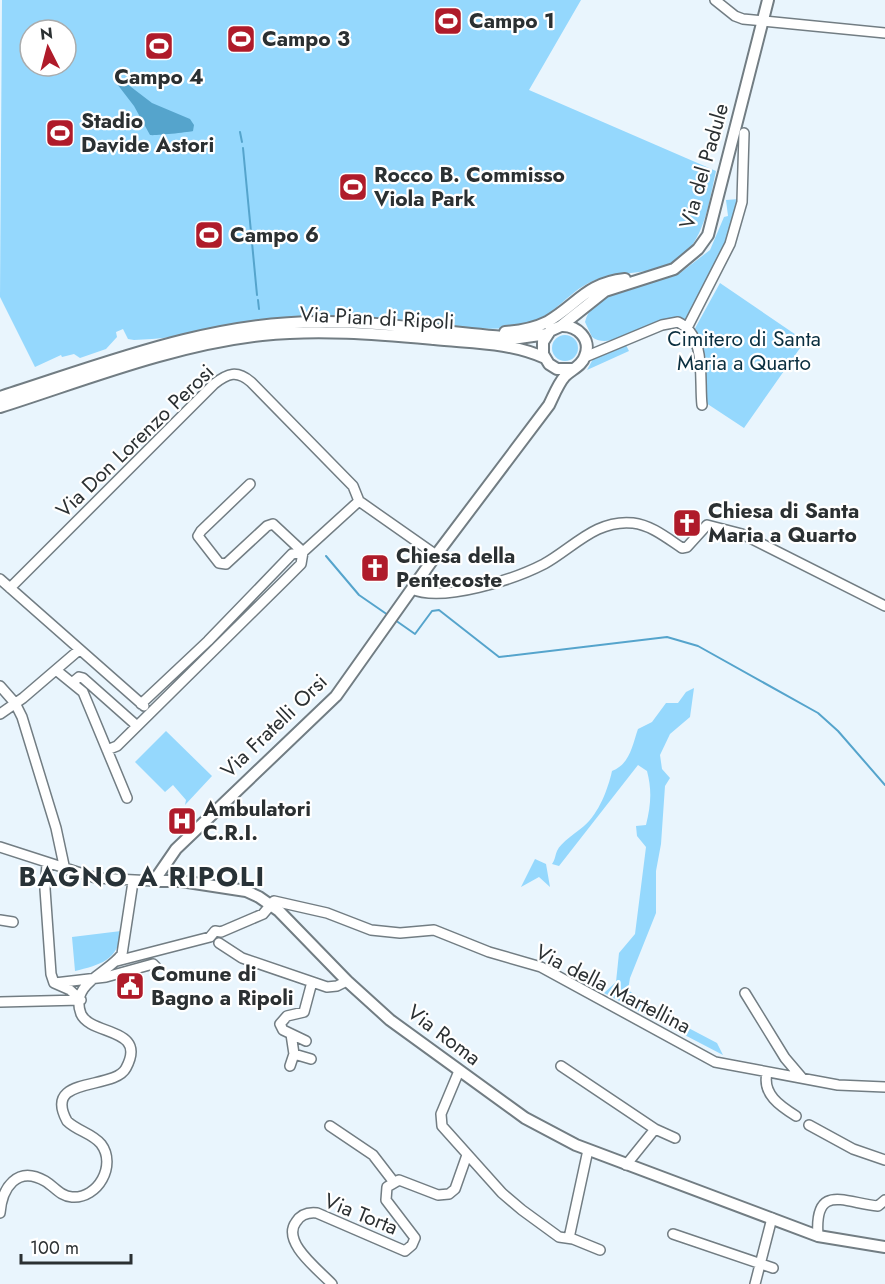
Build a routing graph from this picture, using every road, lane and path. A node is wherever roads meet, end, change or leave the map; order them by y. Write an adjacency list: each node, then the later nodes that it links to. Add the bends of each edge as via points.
1 (715, 0): 3 (street, via 735,16)
2 (768, 0): 3 (main road, Via del Padule)
3 (762, 21): 4 (street); 6 (main road, Via del Padule, via 708,235 674,269)
4 (885, 33)
5 (744, 133): 9 (street, Via del Padule, via 742,202 730,244)
6 (643, 279): 7 (main road, Via del Padule, via 605,291); 10 (main road, Via Pian di Ripoli, via 601,284 541,324)
7 (585, 305): 8 (main road, Via del Padule); 12 (main road)
8 (561, 326): 11 (main road, Via del Padule); 12 (main road, via 572,327)
9 (688, 329): 13 (street, via 674,322); 20 (street, via 698,348)
10 (487, 334): 11 (main road, Via Pian di Ripoli, via 519,338); 19 (main road, Via Pian di Ripoli, via 341,322 259,325 172,343)
11 (547, 334): 15 (main road, via 542,346)
12 (584, 337): 13 (street, via 602,345); 14 (main road)
13 (622, 341): 14 (street)
14 (585, 357): 17 (main road)
15 (545, 358): 16 (main road); 21 (main road, Via Pian di Ripoli, via 511,346 350,332 283,333 193,347)
16 (554, 368): 17 (main road); 18 (main road)
17 (572, 369): 18 (main road)
18 (554, 393): 25 (main road, via 549,405)
19 (0, 397)
20 (702, 405)
21 (0, 407)
22 (250, 484): 24 (street, via 201,531 201,543 219,563 226,564 273,524)
23 (359, 501): 24 (street); 25 (street); 27 (street, Via Don Lorenzo Perosi, via 353,486 251,382 242,375 228,374)
24 (303, 552): 30 (street, via 301,564)
25 (436, 555): 28 (main road)
26 (0, 579): 27 (street)
27 (10, 588): 31 (street)
28 (411, 589): 29 (street, via 438,594 524,573 608,525 643,525 682,548 706,525 742,534); 45 (main road, Via Fratelli Orsi, via 336,696 176,849)
29 (885, 606)
30 (211, 644): 36 (street); 37 (street)
31 (79, 650): 32 (street); 36 (street)
32 (56, 670): 33 (street); 35 (street)
33 (73, 682): 39 (street, via 83,678); 40 (street, via 85,696)
34 (0, 686): 35 (street)
35 (15, 703): 38 (street); 44 (street, via 56,828)
36 (141, 704): 37 (street)
37 (150, 712): 39 (street)
38 (0, 714)
39 (136, 725): 40 (street, via 117,746)
40 (107, 750): 41 (street)
41 (127, 798)
42 (0, 847): 43 (street, Via Roma)
43 (47, 864): 44 (street, Via Roma); 58 (street, via 45,889)
44 (64, 870): 46 (street, Via Roma)
45 (154, 881): 46 (street, Via Roma); 47 (main road, Via Roma, via 246,891)
46 (133, 882): 53 (street, via 126,940)
47 (271, 905): 50 (street, via 263,914); 56 (main road, Via Roma); 69 (street, Via della Martellina, via 274,901 292,904 371,930 434,930 541,967 715,1062)
48 (0, 920): 49 (street)
49 (13, 922)
50 (221, 932): 51 (street, via 215,931); 52 (street, via 223,938)
51 (210, 937): 52 (street); 53 (street)
52 (219, 943): 57 (street, via 242,958)
53 (117, 961): 55 (street)
54 (156, 967): 55 (street, via 153,964)
55 (92, 978): 58 (street); 60 (street)
56 (347, 981): 57 (street, via 331,987); 68 (main road, Via Roma, via 390,1020)
57 (312, 982): 62 (street, via 304,1012 287,1016 280,1024)
58 (54, 983): 60 (street)
59 (745, 993): 70 (street)
60 (81, 1000): 61 (street); 83 (street, via 84,1018 122,1036 130,1049 129,1063 122,1074 106,1082 75,1086 63,1103 70,1124 104,1149 105,1176 78,1197 63,1195 40,1178 17,1179 6,1187)
61 (0, 1002)
62 (291, 1034): 63 (street); 64 (street)
63 (306, 1041)
64 (294, 1054): 65 (street); 66 (street)
65 (311, 1059)
66 (291, 1066)
67 (561, 1066): 75 (street)
68 (459, 1071): 77 (main road, Via Roma, via 525,1118); 78 (street, via 440,1119)
69 (767, 1073): 70 (street, Via della Martellina); 72 (street, via 770,1094)
70 (802, 1078): 71 (street, Via della Martellina, via 838,1085)
71 (885, 1087)
72 (796, 1116)
73 (809, 1125): 79 (street, via 853,1149)
74 (330, 1126): 81 (street, Via Torta, via 373,1155)
75 (655, 1129): 76 (street); 80 (street)
76 (675, 1138)
77 (588, 1150): 80 (main road, Via Roma); 87 (street)
78 (467, 1155): 81 (street, Via Torta, via 455,1189 449,1194 442,1196 405,1181); 87 (street, via 522,1210 559,1237)
79 (885, 1160)
80 (626, 1164): 84 (main road, Via Roma)
81 (393, 1181): 92 (street, Via Torta, via 385,1198 415,1238 405,1251 317,1213 307,1213 296,1222 292,1231 295,1243)
82 (885, 1200): 86 (street, via 878,1206 837,1198 828,1200 822,1206)
83 (0, 1213)
84 (772, 1218): 86 (main road, Via Roma); 90 (street)
85 (673, 1234): 90 (street)
86 (818, 1236): 88 (main road, Via Roma)
87 (569, 1238): 89 (street)
88 (885, 1247)
89 (600, 1250)
90 (760, 1264): 91 (street); 93 (street)
91 (772, 1268)
92 (332, 1284)
93 (755, 1284)

